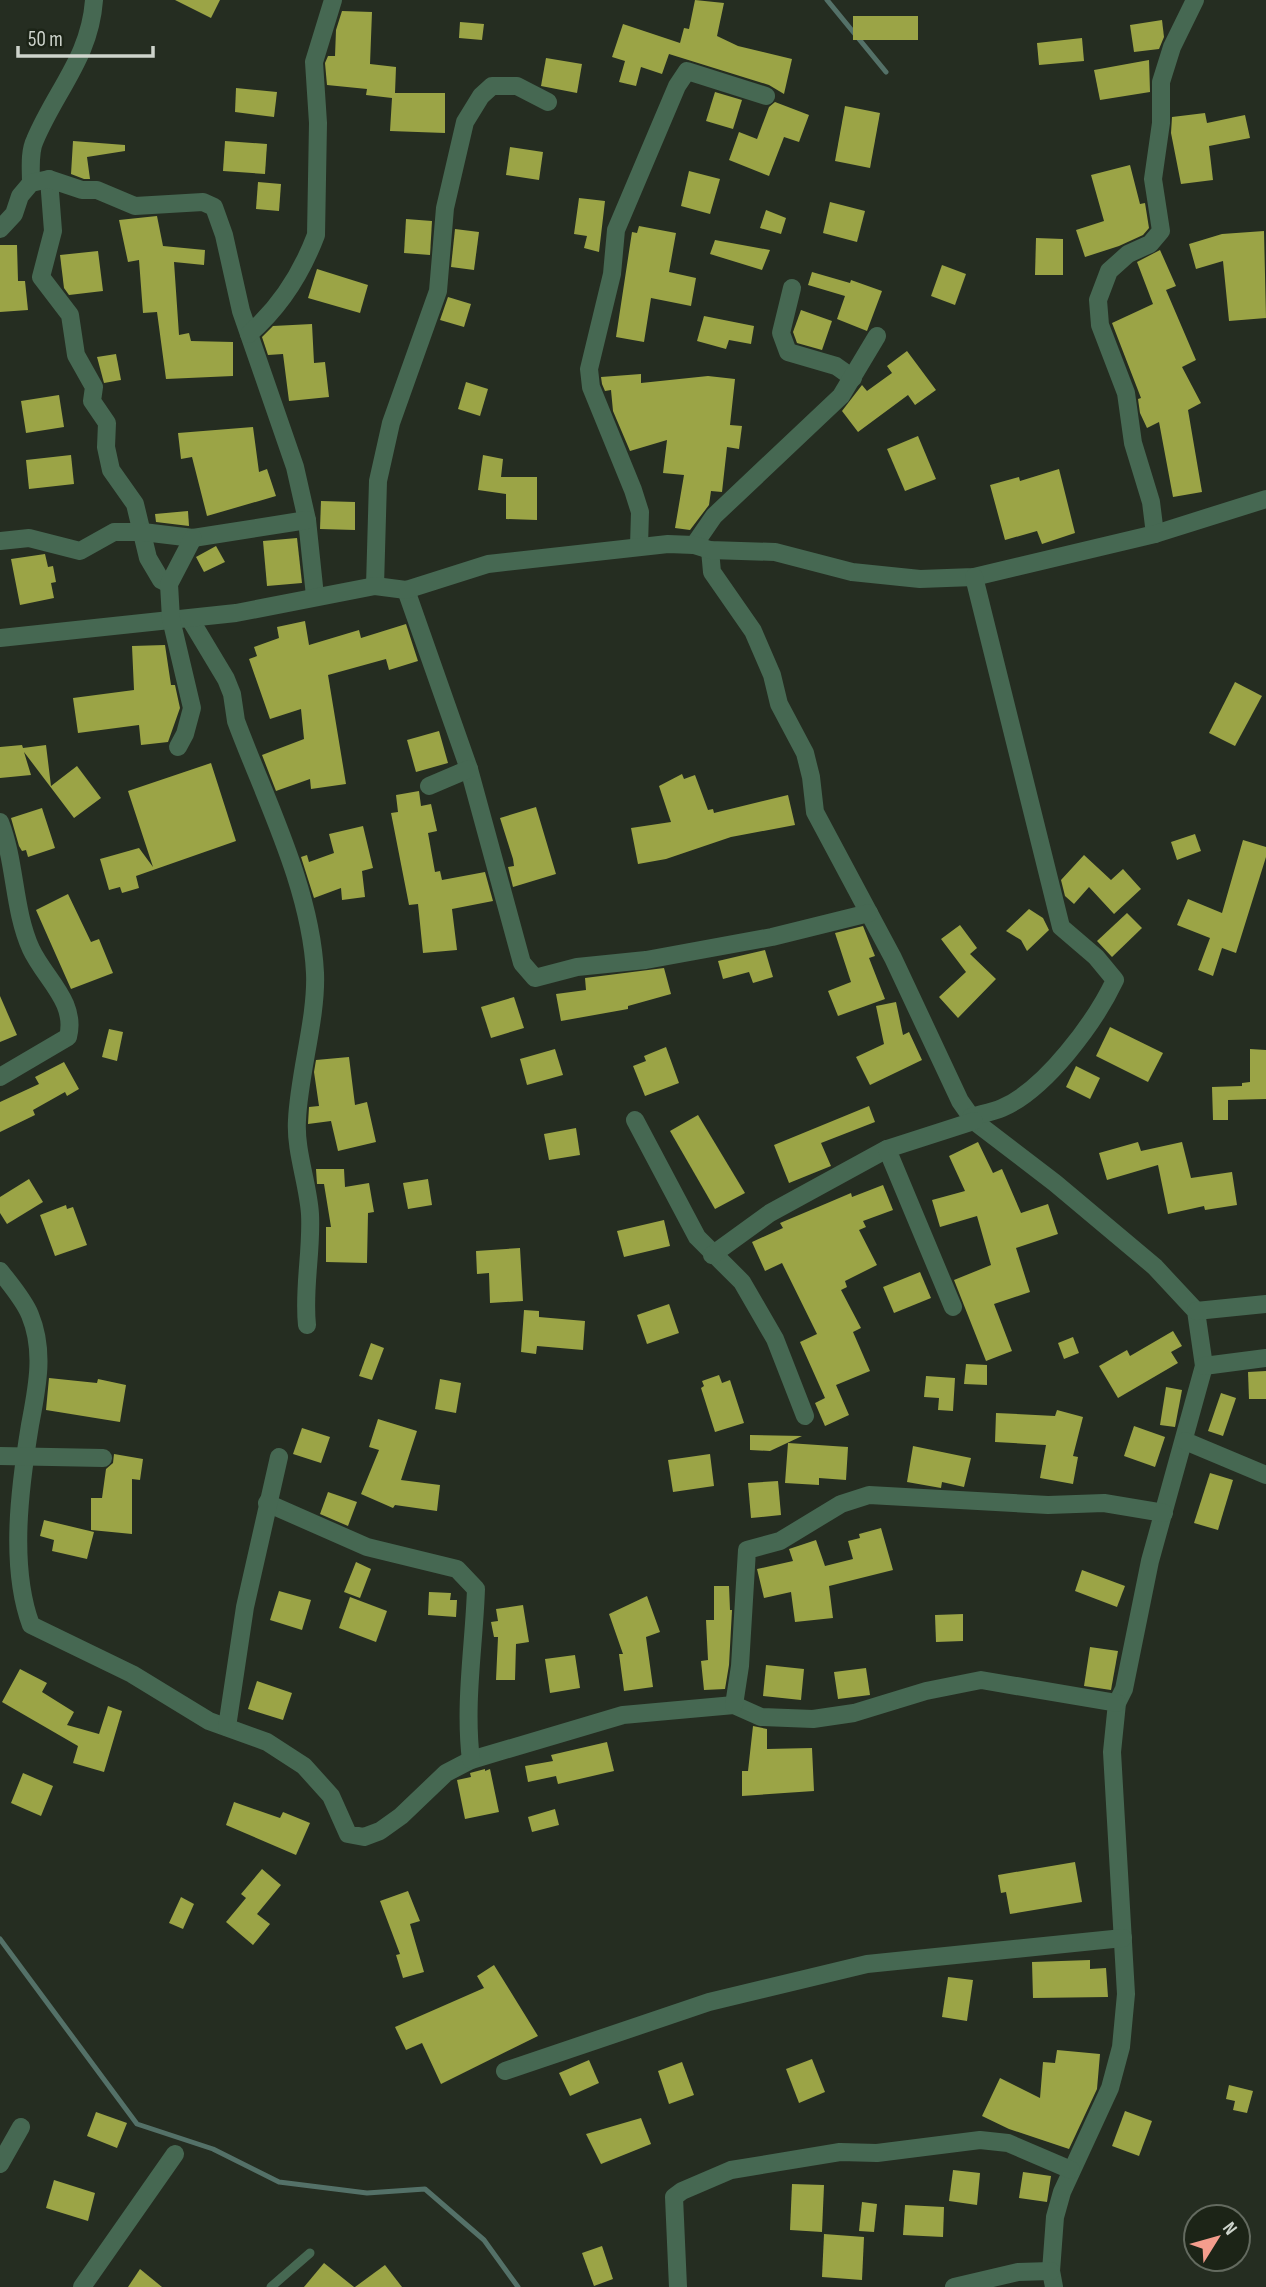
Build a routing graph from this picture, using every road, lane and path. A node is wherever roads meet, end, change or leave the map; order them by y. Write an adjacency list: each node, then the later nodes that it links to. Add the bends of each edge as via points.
1 (94, 0): 7 (street, via 92,24 72,75 33,142)
2 (333, 0): 10 (street, via 314,62 316,235 273,313)
3 (1195, 0): 16 (street, via 1161,82 1153,179 1161,230 1150,244 1128,254 1109,271 1098,300 1100,325 1126,393)
4 (766, 96): 19 (street, via 687,71 616,230 612,274 589,369 591,387 634,490 640,512)
5 (548, 102): 23 (street, via 517,86 492,86 465,122 445,208 438,291 391,423 378,481)
6 (49, 179): 7 (street); 10 (street, via 97,190 135,206 203,202 214,207); 15 (street, via 52,232 41,277 70,315 76,355 94,387 92,401 107,424 111,470 128,491)
7 (31, 183): 8 (street)
8 (0, 229)
9 (792, 288): 12 (street, via 781,333 788,352 836,366)
10 (249, 334): 14 (street, via 295,467)
11 (877, 336): 12 (street)
12 (853, 378): 20 (street, via 841,396 714,516)
13 (1266, 499): 16 (street)
14 (307, 520): 17 (street); 25 (street)
15 (143, 531): 17 (street); 18 (street, via 114,532 80,551 29,538); 22 (street, via 148,558 161,580)
16 (1155, 534): 21 (street)
17 (193, 538): 22 (street)
18 (0, 541)
19 (639, 546): 20 (street); 24 (street, via 488,564)
20 (702, 548): 21 (street, via 775,552 852,572 920,579); 33 (street, via 712,572 753,631 779,704 805,753 815,812)
21 (974, 577): 35 (street, via 1061,927 1115,980 1104,1003 1037,1084 1003,1108)
22 (169, 584): 27 (street)
23 (375, 586): 24 (street); 25 (street)
24 (406, 590): 30 (street)
25 (315, 596): 26 (street)
26 (190, 619): 27 (street); 43 (street, via 232,694 236,721 300,890 308,923 315,974 296,1122 310,1210 311,1251 304,1298)
27 (171, 620): 28 (street); 29 (street, via 192,708)
28 (0, 638)
29 (178, 747)
30 (469, 769): 31 (street); 33 (street, via 522,963 536,978 577,967 646,960 772,937)
31 (429, 786)
32 (0, 822): 34 (street, via 32,950 64,1000 72,1023 68,1037)
33 (869, 913): 35 (street)
34 (0, 1077)
35 (972, 1119): 37 (street); 42 (street, via 1156,1267)
36 (635, 1120): 38 (street, via 697,1237)
37 (887, 1149): 38 (street, via 770,1213); 41 (street)
38 (712, 1255): 46 (street, via 742,1282 768,1327)
39 (0, 1271): 48 (street, via 30,1315 41,1368)
40 (1266, 1304): 42 (street)
41 (953, 1307)
42 (1196, 1311): 45 (street)
43 (307, 1325)
44 (1266, 1358): 45 (street)
45 (1204, 1366): 47 (street)
46 (804, 1416)
47 (1185, 1441): 52 (street); 54 (street)
48 (26, 1455): 49 (street); 51 (street); 57 (street, via 18,1559 21,1598 31,1625)
49 (0, 1456)
50 (279, 1457): 53 (street)
51 (103, 1458)
52 (1266, 1475)
53 (267, 1503): 57 (street); 58 (street, via 366,1547 457,1569 477,1589 466,1719)
54 (1164, 1513): 55 (street); 56 (street, via 1104,1503 1048,1505 869,1495 841,1504 780,1541 747,1550)
55 (1117, 1703): 56 (street, via 981,1680 813,1719 761,1717); 59 (street, via 1112,1752)
56 (734, 1705): 58 (street, via 623,1715)
57 (226, 1727): 58 (street, via 267,1742 314,1774 331,1796 348,1834 364,1837 401,1816 446,1773)
58 (471, 1760)
59 (1123, 1938): 60 (street, via 867,1964 709,2002); 64 (street, via 1126,1994 1121,2048 1110,2088)
60 (505, 2071)
61 (21, 2127): 63 (street)
62 (175, 2154): 67 (street)
63 (0, 2164)
64 (1071, 2170): 66 (street, via 1055,2217); 69 (street, via 1008,2143 980,2140 877,2153 840,2152 731,2170 674,2197)
65 (310, 2253): 68 (lane)
66 (1053, 2279): 70 (street, via 1018,2272)
67 (82, 2287)
68 (271, 2287)
69 (678, 2287)
70 (954, 2287)

